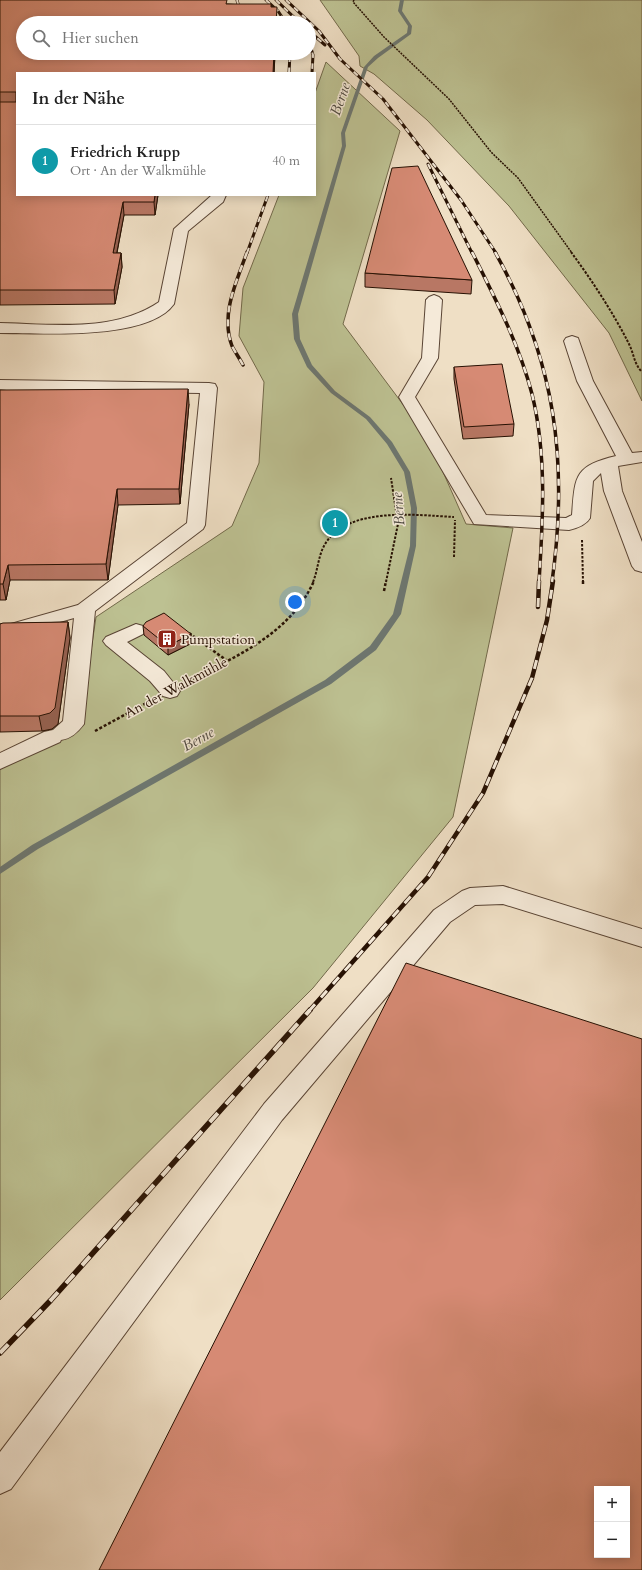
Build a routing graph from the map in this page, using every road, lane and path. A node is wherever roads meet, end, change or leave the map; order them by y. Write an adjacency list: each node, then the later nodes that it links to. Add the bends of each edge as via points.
1 (354, 1): 6 (path, via 396,50 449,99 492,152 518,178 584,269 630,345 636,367)
2 (219, 196): 4 (street, via 181,229 166,304 157,312 117,324 87,328)
3 (434, 300): 8 (street, via 430,358 407,397 480,520 569,524 581,518 584,482 590,472)
4 (0, 328)
5 (572, 341): 8 (street, via 585,381)
6 (642, 372)
7 (0, 385): 18 (street, via 209,388 196,525)
8 (626, 460): 15 (street, via 613,491)
9 (391, 478): 10 (path)
10 (396, 514): 11 (path, An der Walkmühle); 17 (path, via 398,524); 22 (path, An der Walkmühle, via 359,521 340,529 330,537 324,546 313,585 296,610 271,636)
11 (434, 516)
12 (455, 517): 14 (path)
13 (582, 537): 16 (path)
14 (454, 557)
15 (642, 566)
16 (583, 586)
17 (384, 591)
18 (85, 609): 21 (street); 25 (street, via 73,724 57,735)
19 (136, 630): 23 (street, via 113,641 156,676)
20 (188, 632): 22 (path)
21 (0, 633)
22 (226, 660): 23 (path, An der Walkmühle)
23 (170, 691): 24 (path, An der Walkmühle)
24 (90, 734)
25 (0, 762)
26 (642, 938): 27 (street, via 503,895 470,897 442,916 273,1112)
27 (0, 1478)

